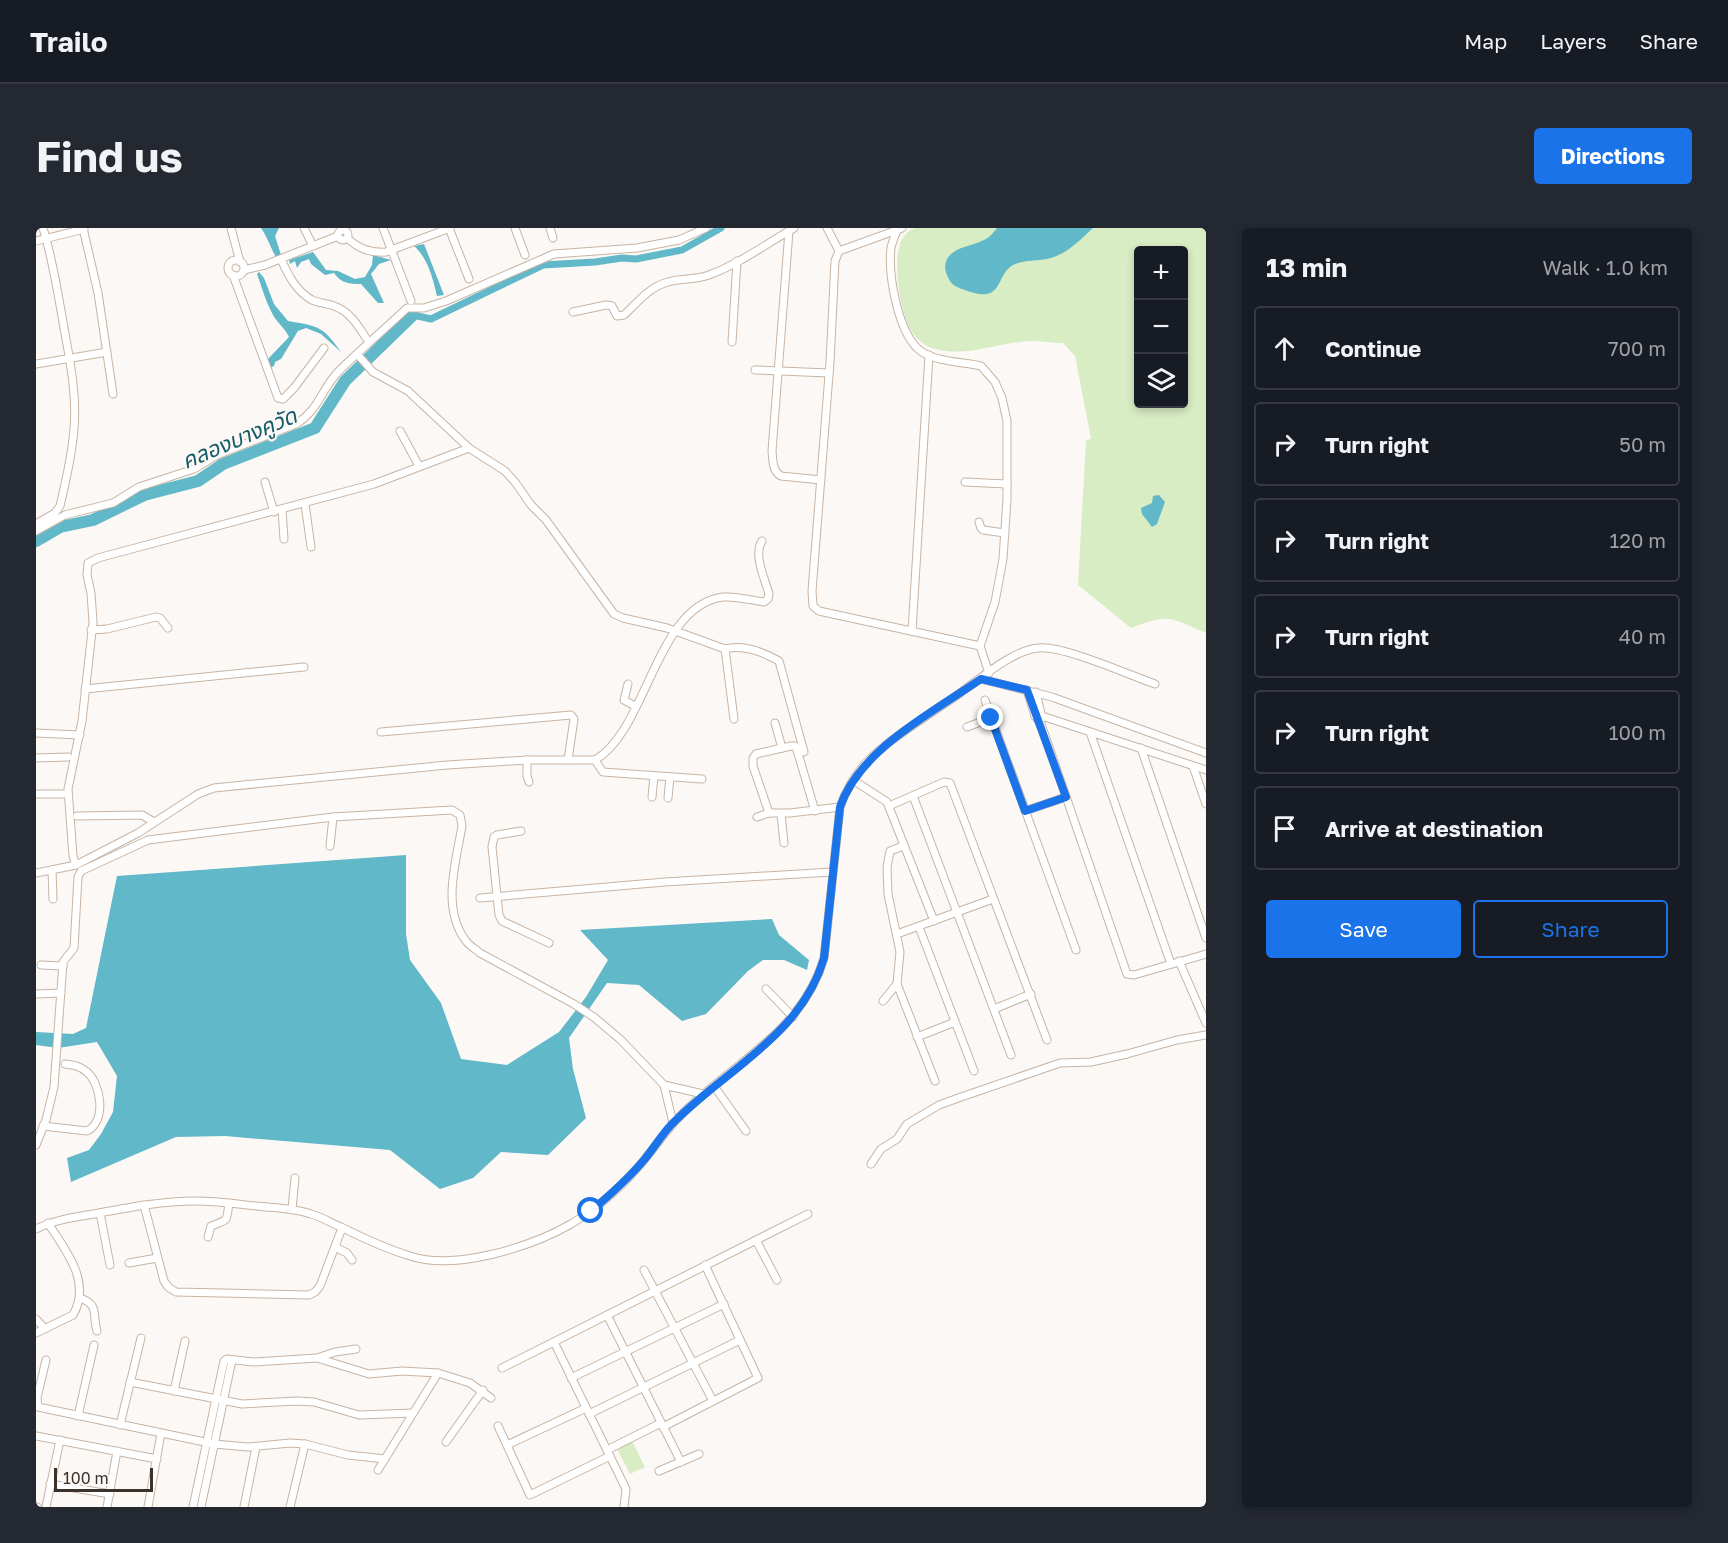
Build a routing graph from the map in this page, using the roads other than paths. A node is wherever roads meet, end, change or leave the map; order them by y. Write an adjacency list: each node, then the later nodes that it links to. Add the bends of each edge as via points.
1 (43, 228): 17 (street)
2 (231, 228): 24 (street)
3 (304, 228): 19 (street)
4 (383, 228): 20 (street)
5 (449, 228): 20 (street); 28 (street)
6 (515, 228): 22 (street)
7 (550, 228): 16 (street)
8 (706, 228): 36 (street, via 679,240 637,248 542,257 446,301 424,308 407,308)
9 (827, 228): 21 (street)
10 (83, 229): 17 (street); 34 (street)
11 (345, 229): 14 (street); 15 (street)
12 (792, 229): 23 (street); 40 (street)
13 (899, 229): 21 (street); 35 (street, via 891,246 897,308 906,333)
14 (338, 236): 15 (street, via 341,240); 19 (street)
15 (347, 238): 20 (street, via 376,253)
16 (553, 238)
17 (46, 239): 18 (street); 37 (street)
18 (36, 241)
19 (313, 246): 25 (street)
20 (392, 250): 29 (street)
21 (839, 250): 41 (street, via 835,261)
22 (525, 255)
23 (736, 261): 30 (street, via 710,275 655,287 624,315 617,316 612,306 606,304); 32 (street)
24 (240, 262): 26 (street); 27 (street, via 235,260 229,265)
25 (283, 264): 26 (street); 31 (street, via 304,294 344,310)
26 (243, 270): 27 (street)
27 (233, 275): 33 (street, via 278,398 283,399 294,388)
28 (469, 279)
29 (411, 301)
30 (573, 312)
31 (366, 338)
32 (732, 342)
33 (324, 348)
34 (107, 352): 37 (street); 42 (street)
35 (929, 355): 49 (street, via 981,366 995,382 1007,421); 62 (street)
36 (359, 356): 44 (street, via 373,372 408,390); 54 (street, via 338,372 314,410 296,424 218,455 194,469 139,488 113,503 57,519)
37 (69, 359): 38 (street); 53 (street, via 75,426 70,462 60,506)
38 (36, 364)
39 (755, 370): 40 (street)
40 (778, 370): 41 (street); 46 (street, via 774,469 781,476)
41 (829, 373): 46 (street)
42 (113, 394)
43 (400, 431): 45 (street)
44 (469, 448): 45 (street); 60 (street, via 512,478 614,614)
45 (419, 466): 50 (street)
46 (821, 480): 62 (street, via 813,606 819,611)
47 (265, 482): 51 (street)
48 (965, 482): 49 (street)
49 (1007, 484): 55 (street)
50 (305, 504): 51 (street); 58 (street)
51 (278, 511): 56 (street); 61 (street, via 91,561 87,566 93,607)
52 (979, 522): 55 (street, via 983,530)
53 (36, 524)
54 (36, 531)
55 (1005, 533): 63 (street, via 995,602)
56 (284, 540)
57 (762, 541): 60 (street, via 759,557 768,599 764,602 721,597 696,608)
58 (311, 547)
59 (168, 628): 61 (street, via 156,617)
60 (676, 629): 64 (street); 74 (street)
61 (91, 630): 70 (street)
62 (912, 631): 63 (street)
63 (980, 646): 66 (street)
64 (725, 649): 76 (street); 86 (street, via 751,649 779,661)
65 (304, 667): 70 (street)
66 (989, 673): 67 (street); 69 (street, via 1019,654 1040,647)
67 (981, 679): 71 (street); 98 (street, via 909,728)
68 (628, 684): 74 (street, via 624,700)
69 (1155, 684)
70 (85, 689): 83 (street)
71 (1027, 690): 72 (street); 77 (street)
72 (1036, 692): 77 (street); 87 (street)
73 (985, 700): 75 (street)
74 (635, 706): 92 (street, via 623,730 605,754)
75 (991, 718): 79 (street); 110 (street)
76 (734, 719)
77 (1039, 719): 81 (street); 104 (street)
78 (775, 723): 84 (street)
79 (967, 727)
80 (381, 732): 91 (street, via 571,715 574,719)
81 (1090, 732): 85 (street); 138 (street)
82 (36, 734): 83 (street)
83 (80, 735): 121 (street, via 68,789)
84 (782, 748): 109 (street, via 795,746 798,750); 111 (street, via 753,758)
85 (1141, 748): 93 (street); 133 (street)
86 (804, 752)
87 (1206, 753)
88 (68, 757): 89 (street)
89 (36, 758)
90 (527, 759): 91 (street); 99 (street); 116 (street, via 214,788)
91 (568, 760): 92 (street)
92 (595, 760): 95 (street, via 603,772)
93 (1193, 766): 94 (street); 107 (street)
94 (1206, 770)
95 (654, 776): 96 (street); 103 (street)
96 (670, 777): 97 (street); 105 (street)
97 (702, 779)
98 (853, 780): 106 (street); 108 (street)
99 (529, 782)
100 (36, 794): 101 (street)
101 (64, 794)
102 (912, 796): 106 (street); 128 (street, via 950,783); 129 (street)
103 (652, 797)
104 (1066, 797): 110 (street); 138 (street, via 1127,974)
105 (668, 798)
106 (888, 804): 120 (street)
107 (1206, 804)
108 (840, 807): 109 (street); 123 (street)
109 (815, 811): 112 (street)
110 (1025, 811): 135 (street)
111 (769, 813): 112 (street); 115 (street)
112 (781, 814): 118 (street)
113 (77, 816): 116 (street, via 142,815)
114 (333, 817): 119 (street); 140 (street, via 148,840 81,871 74,948); 158 (street, via 452,810 460,815 462,826 452,900 456,922 466,941 480,953 596,1018)
115 (756, 817)
116 (154, 822): 121 (street)
117 (521, 831): 125 (street, via 494,837)
118 (784, 843)
119 (330, 846)
120 (903, 846): 130 (street); 132 (street, via 890,851 886,867)
121 (76, 865): 122 (street)
122 (52, 870): 124 (street); 126 (street)
123 (832, 872): 125 (street); 148 (street, via 820,973)
124 (36, 873)
125 (497, 896): 127 (street); 134 (street, via 502,921)
126 (53, 898)
127 (480, 898)
128 (993, 899): 129 (street); 145 (street)
129 (957, 912): 130 (street); 147 (street)
130 (934, 921): 131 (street)
131 (919, 927): 132 (street); 149 (street)
132 (897, 934): 141 (street)
133 (1206, 938)
134 (549, 943)
135 (1076, 950)
136 (1206, 954): 137 (street)
137 (1179, 962): 138 (street); 150 (street)
138 (1171, 964)
139 (41, 965): 140 (street)
140 (63, 966): 143 (street)
141 (897, 984): 146 (street); 152 (street)
142 (766, 989): 148 (street)
143 (61, 993): 144 (street); 162 (street, via 54,1087)
144 (36, 994)
145 (1031, 994): 147 (street); 153 (street)
146 (883, 1001)
147 (994, 1009): 154 (street)
148 (792, 1017): 159 (street)
149 (955, 1022): 152 (street); 156 (street)
150 (1206, 1023)
151 (1206, 1035): 165 (street, via 1126,1054 1060,1063 939,1106 907,1124 897,1139 875,1155)
152 (918, 1037): 157 (street)
153 (1047, 1040)
154 (1011, 1055)
155 (65, 1064): 162 (street, via 80,1066 95,1081 99,1092 97,1121 87,1131)
156 (974, 1071)
157 (935, 1081)
158 (664, 1085): 160 (street); 161 (street)
159 (714, 1086): 160 (street); 163 (street)
160 (703, 1094): 161 (street)
161 (673, 1123): 174 (street, via 612,1194 568,1225 531,1242 480,1257 439,1261 410,1256)
162 (43, 1126): 164 (street)
163 (746, 1131)
164 (36, 1145)
165 (871, 1164)
166 (295, 1178): 169 (street)
167 (230, 1203): 168 (street); 169 (street); 175 (street, via 226,1221 211,1226)
168 (144, 1204): 170 (street); 178 (street)
169 (292, 1209): 174 (street)
170 (100, 1213): 172 (street); 181 (street)
171 (808, 1214): 176 (street)
172 (48, 1223): 173 (street); 186 (street, via 77,1273)
173 (37, 1225)
174 (342, 1228): 177 (street)
175 (208, 1237)
176 (756, 1240): 182 (street); 184 (street)
177 (335, 1248): 178 (street, via 320,1286 309,1295 176,1292 164,1281); 179 (street)
178 (157, 1258): 180 (street)
179 (352, 1260)
180 (129, 1263)
181 (110, 1265)
182 (705, 1265): 185 (street); 187 (street)
183 (644, 1270): 185 (street)
184 (777, 1280)
185 (656, 1290): 188 (street); 190 (street)
186 (80, 1298): 191 (street, via 73,1315); 192 (street, via 95,1310)
187 (724, 1304): 190 (street); 195 (street)
188 (607, 1315): 197 (street); 200 (street)
189 (36, 1319): 191 (street)
190 (675, 1327): 200 (street); 203 (street)
191 (45, 1329): 193 (street)
192 (97, 1331)
193 (36, 1333)
194 (141, 1338): 207 (street)
195 (740, 1340): 203 (street); 213 (street, via 758,1378)
196 (185, 1341): 210 (street)
197 (554, 1342): 204 (street); 206 (street)
198 (94, 1345): 216 (street)
199 (356, 1349): 201 (street)
200 (625, 1352): 206 (street); 208 (street)
201 (317, 1358): 205 (street, via 369,1374); 212 (street, via 224,1361)
202 (46, 1360): 216 (street, via 36,1405)
203 (694, 1363): 208 (street); 213 (street)
204 (502, 1368)
205 (438, 1373): 209 (street); 215 (street)
206 (571, 1378): 214 (street)
207 (130, 1382): 210 (street); 217 (street)
208 (643, 1388): 214 (street); 218 (street)
209 (483, 1390): 211 (street); 223 (street)
210 (174, 1391): 212 (street)
211 (491, 1398)
212 (220, 1400): 215 (street, via 255,1404 314,1402 359,1415); 224 (street)
213 (713, 1401): 218 (street)
214 (588, 1411): 226 (street); 229 (street)
215 (413, 1413): 232 (street)
216 (78, 1416): 217 (street)
217 (120, 1425): 220 (street)
218 (662, 1425): 229 (street); 233 (street)
219 (498, 1426): 226 (street)
220 (161, 1433): 224 (street); 231 (street)
221 (36, 1436): 222 (street)
222 (60, 1440): 228 (street); 236 (street)
223 (446, 1442)
224 (210, 1443): 227 (street); 241 (street); 242 (street)
225 (305, 1444): 227 (street); 232 (street); 244 (street)
226 (507, 1445): 229 (street, via 530,1495)
227 (256, 1447): 243 (street)
228 (117, 1451): 231 (street); 237 (street)
229 (608, 1453): 245 (street, via 626,1488)
230 (699, 1454): 233 (street)
231 (157, 1458): 240 (street)
232 (385, 1459): 234 (street)
233 (681, 1462): 235 (street)
234 (378, 1470)
235 (659, 1471)
236 (50, 1485): 237 (street); 238 (street)
237 (110, 1494): 239 (street)
238 (46, 1507)
239 (107, 1507)
240 (148, 1507)
241 (193, 1507)
242 (201, 1507)
243 (244, 1507)
244 (290, 1507)
245 (624, 1507)

